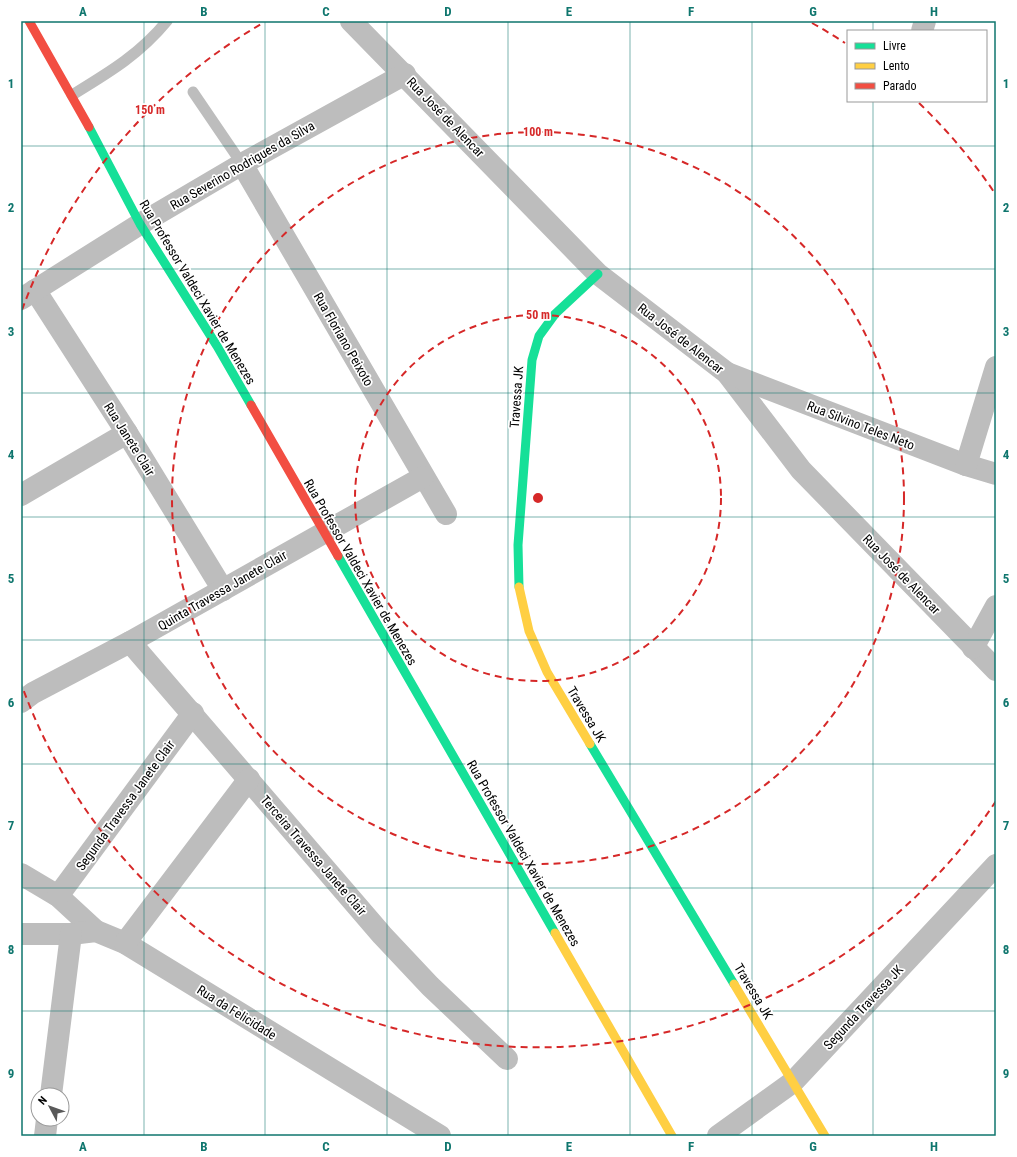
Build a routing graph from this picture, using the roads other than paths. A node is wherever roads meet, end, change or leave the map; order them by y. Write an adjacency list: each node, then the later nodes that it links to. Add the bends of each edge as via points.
1 (167, 21): 6 (lane, via 139,52)
2 (351, 21): 4 (street, Rua José de Alencar)
3 (33, 23): 6 (street, Rua Professor Valdeci Xavier de Menezes)
4 (405, 74): 7 (street, Rua Severino Rodrigues da Silva); 9 (street, Rua José de Alencar)
5 (192, 92): 7 (lane)
6 (72, 95): 8 (street, Rua Professor Valdeci Xavier de Menezes)
7 (242, 164): 8 (street, Rua Severino Rodrigues da Silva); 16 (street, Rua Floriano Peixoto)
8 (140, 224): 10 (street, Rua Severino Rodrigues da Silva); 19 (street, Rua Professor Valdeci Xavier de Menezes, via 217,346)
9 (598, 274): 12 (street, Rua José de Alencar); 36 (street, Travessa JK, via 555,314 539,336 532,360 518,545 518,583 529,631 547,672)
10 (28, 295): 13 (street, Rua Janete Clair)
11 (996, 367): 14 (street)
12 (727, 373): 14 (street, Rua Silvino Teles Neto); 23 (street, Rua José de Alencar, via 801,470)
13 (127, 432): 17 (street); 20 (street, Rua Janete Clair)
14 (966, 465): 15 (street, Rua Silvino Teles Neto)
15 (996, 474)
16 (423, 477): 18 (street, Rua Floriano Peixoto); 19 (street, Quinta Travessa Janete Clair)
17 (21, 495)
18 (446, 514)
19 (323, 533): 20 (street, Quinta Travessa Janete Clair); 39 (street, Rua Professor Valdeci Xavier de Menezes)
20 (222, 590): 22 (street, Quinta Travessa Janete Clair)
21 (996, 606): 23 (street)
22 (130, 642): 25 (street, Quinta Travessa Janete Clair, via 33,693); 26 (street, Terceira Travessa Janete Clair)
23 (973, 648): 24 (street, Rua José de Alencar)
24 (996, 670)
25 (21, 702)
26 (193, 713): 27 (street, Terceira Travessa Janete Clair); 30 (street, Segunda Travessa Janete Clair)
27 (249, 779): 34 (street); 35 (street, Terceira Travessa Janete Clair, via 382,935 430,986)
28 (996, 864): 36 (street, Segunda Travessa JK)
29 (21, 874): 30 (street)
30 (58, 896): 31 (street)
31 (96, 931): 33 (street, Rua da Felicidade); 34 (street, Rua da Felicidade)
32 (21, 934): 33 (street, Rua da Felicidade)
33 (71, 934): 37 (street)
34 (125, 943): 38 (street, Rua da Felicidade)
35 (507, 1059)
36 (794, 1082): 40 (street, Segunda Travessa JK); 41 (street, Travessa JK)
37 (51, 1087)
38 (440, 1136)
39 (672, 1136)
40 (718, 1136)
41 (825, 1136)

